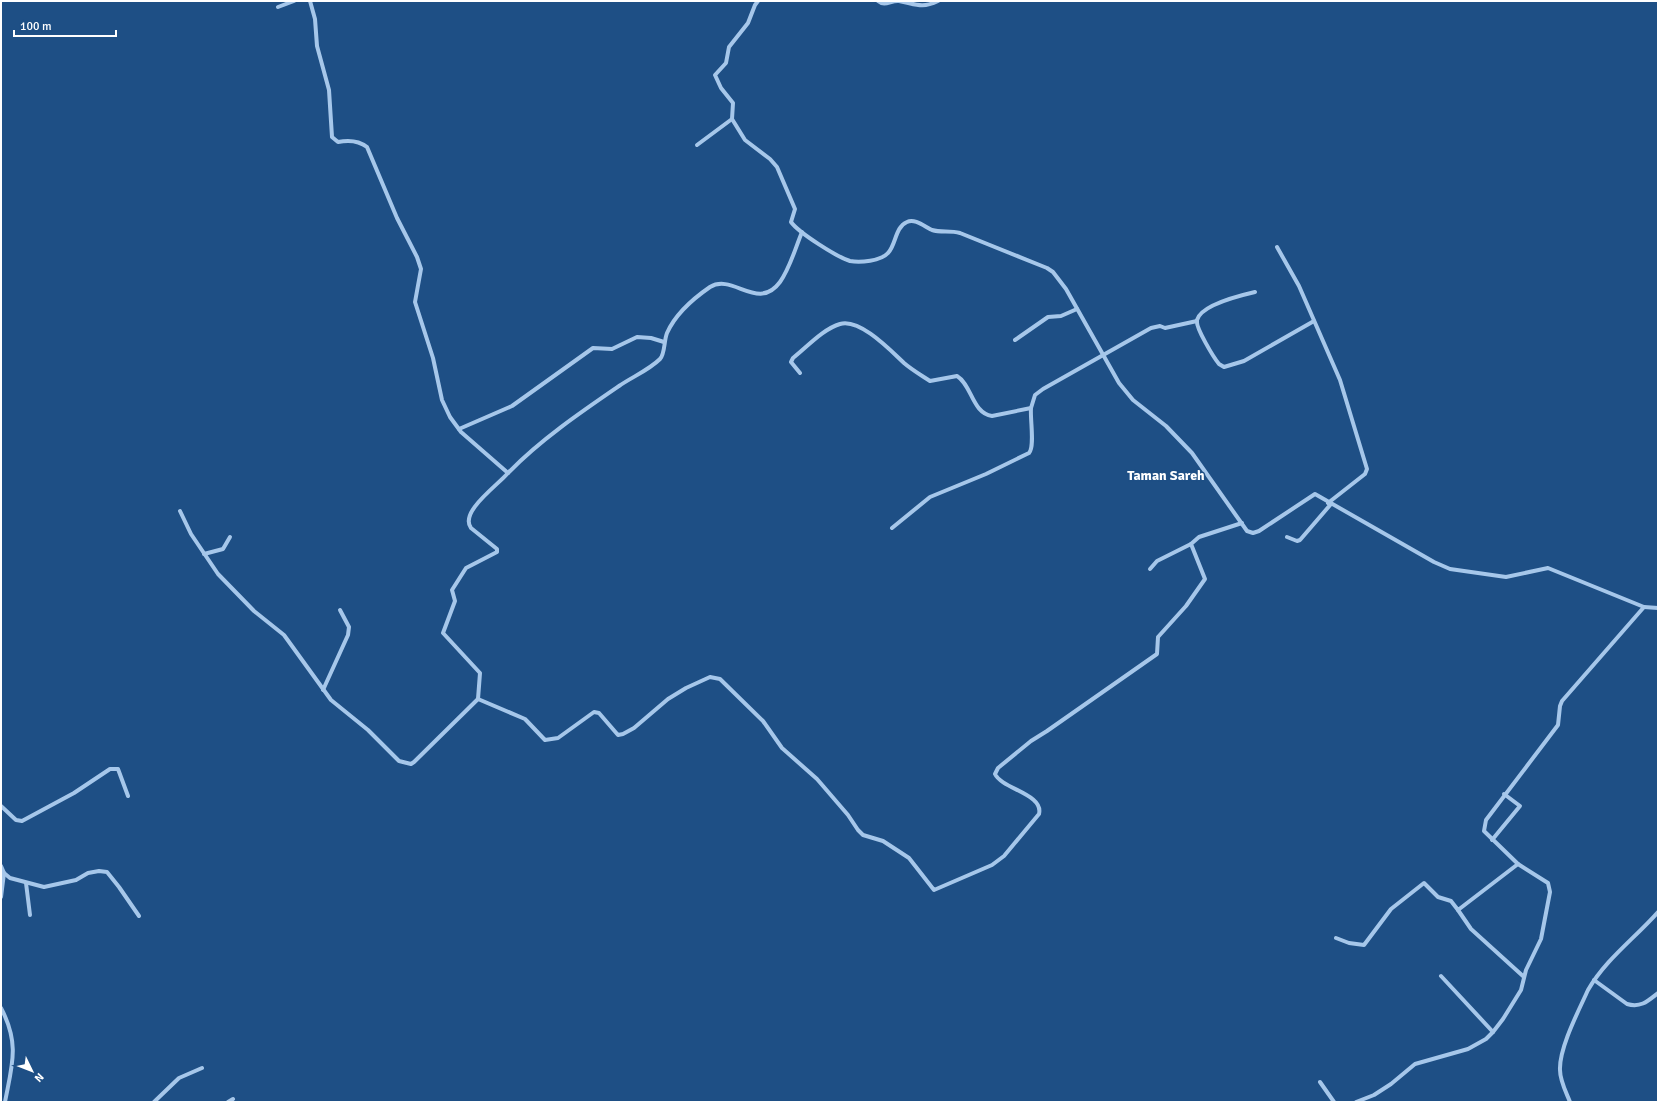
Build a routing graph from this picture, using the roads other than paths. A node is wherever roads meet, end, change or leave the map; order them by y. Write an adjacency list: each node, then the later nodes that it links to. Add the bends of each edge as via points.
1 (294, 1): 6 (street)
2 (310, 1): 20 (street, via 315,19 316,46 329,90 332,137 338,142 349,140 367,147 397,218 417,257 421,269 415,302 433,358 442,400)
3 (758, 1): 7 (street, via 748,23 729,47 726,63 716,73 721,88 733,103)
4 (878, 1): 5 (street, via 884,4 898,1 917,6)
5 (938, 1)
6 (278, 7)
7 (732, 118): 8 (street); 9 (street, via 745,140 770,159 780,171 795,209 791,222)
8 (697, 145)
9 (802, 232): 12 (street, via 844,258 861,262 888,255 901,228 908,221 937,230 952,230 1047,268 1066,289); 16 (street, via 784,275 771,290 753,294 730,285 711,286 678,316)
10 (1277, 246): 14 (street)
11 (1255, 292): 13 (street, via 1227,299 1211,307)
12 (1077, 309): 15 (street, via 1061,316 1048,317); 17 (street)
13 (1197, 321): 14 (street, via 1213,357 1224,367 1244,361); 17 (street, via 1165,328 1151,328)
14 (1314, 321): 22 (street, via 1340,380 1367,469 1365,474)
15 (1015, 340)
16 (664, 342): 20 (street, via 637,337 612,349 593,348 512,406); 21 (street, via 660,359 525,455)
17 (1103, 355): 19 (street, via 1036,393); 24 (street, via 1119,383 1133,400 1166,426 1192,453)
18 (800, 373): 19 (street, via 792,362 793,358 842,323 859,327 872,334 905,364 930,381 957,376 963,379 981,411 986,415)
19 (1031, 408): 25 (street, via 1033,448 1030,453 930,497)
20 (459, 429): 21 (street)
21 (508, 474): 35 (street, via 477,504 469,518 471,528 497,549 497,552 462,572 452,590 455,601 443,633 480,673)
22 (1329, 504): 24 (street, via 1316,494 1256,532 1247,531); 27 (street, via 1300,540); 31 (street, via 1450,569 1506,577 1548,568)
23 (180, 511): 29 (street)
24 (1242, 523): 28 (street, via 1199,537)
25 (892, 528)
26 (230, 537): 29 (street, via 223,549)
27 (1287, 537)
28 (1191, 544): 30 (street, via 1157,561); 35 (street, via 1205,579 1186,606 1158,637 1157,654 1031,741 998,768 995,774 999,780 1034,800 1039,807 1039,814 1004,856 992,865 937,889 931,888 909,858 882,841 863,835 816,779 782,748 763,721 720,679 710,677 686,688 621,735 618,735 599,713 594,712 558,738 549,741 525,719)
29 (204, 554): 34 (street, via 218,574 254,611 284,635)
30 (1150, 569)
31 (1644, 607): 32 (street); 36 (street, via 1562,702 1558,725)
32 (1658, 608)
33 (340, 610): 34 (street, via 349,627 348,635)
34 (323, 690): 35 (street, via 399,761 411,764)
35 (478, 699)
36 (1504, 794): 39 (street, via 1484,824 1484,831); 39 (street, via 1520,806)
37 (128, 796): 38 (street, via 121,774 114,768 22,821 16,820)
38 (1, 806)
39 (1492, 840): 40 (street)
40 (1518, 864): 45 (street); 51 (street, via 1548,883 1550,892 1541,939)
41 (1, 866): 42 (street)
42 (4, 873): 43 (street, via 10,878); 44 (street)
43 (26, 883): 47 (street); 48 (street, via 44,887 76,880 94,872 107,872)
44 (1, 897)
45 (1458, 910): 49 (street, via 1451,901 1438,898 1424,882 1391,909 1364,945); 51 (street, via 1471,929)
46 (1658, 912): 52 (street)
47 (30, 915)
48 (139, 916)
49 (1336, 938)
50 (1441, 976): 55 (street)
51 (1524, 978): 55 (street, via 1521,990)
52 (1594, 980): 53 (street, via 1627,1004 1634,1006); 64 (street, via 1576,1017 1562,1055 1560,1070)
53 (1658, 993)
54 (1, 1008): 60 (street, via 10,1024 13,1065)
55 (1493, 1032): 63 (street, via 1468,1049 1415,1064 1391,1084)
56 (202, 1068): 59 (street, via 180,1078)
57 (1320, 1082): 62 (street)
58 (233, 1099): 61 (street)
59 (156, 1101)
60 (5, 1102)
61 (228, 1102)
62 (1334, 1102)
63 (1356, 1102)
64 (1570, 1102)

